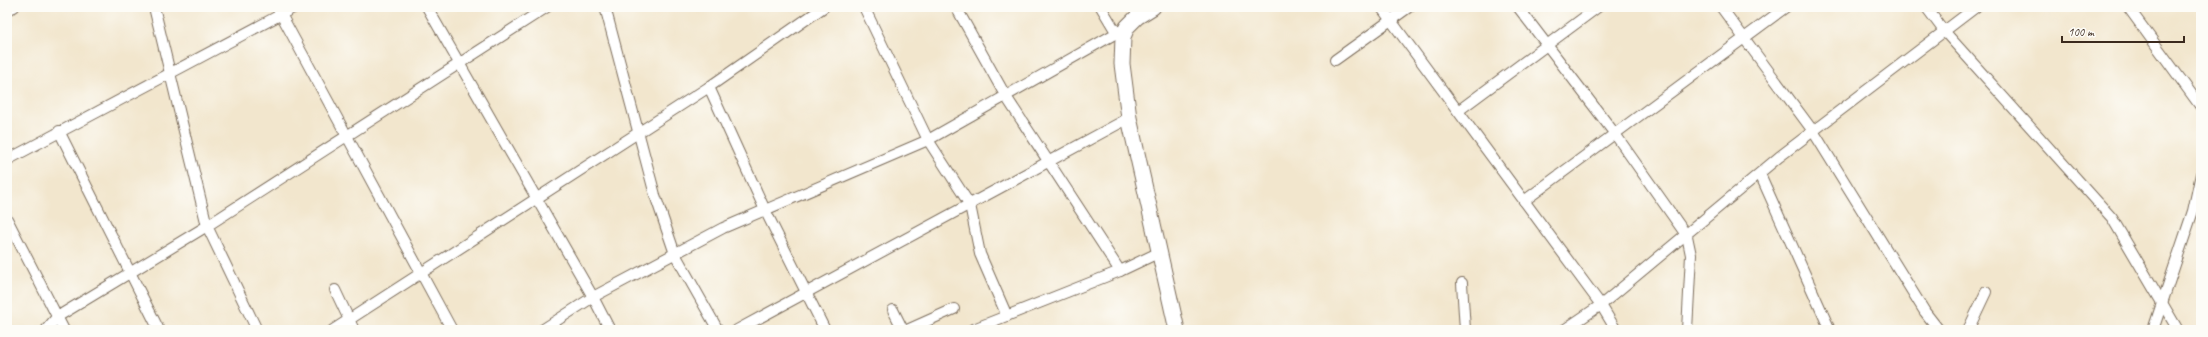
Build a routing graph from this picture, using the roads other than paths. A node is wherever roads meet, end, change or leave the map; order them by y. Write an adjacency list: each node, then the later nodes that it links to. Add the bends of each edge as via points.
1 (14, 7): 21 (street)
2 (154, 7): 30 (street)
3 (295, 7): 22 (street)
4 (427, 7): 29 (street)
5 (547, 7): 29 (street)
6 (604, 7): 38 (street)
7 (824, 7): 31 (street)
8 (864, 7): 41 (street)
9 (956, 7): 32 (street)
10 (1101, 7): 24 (street)
11 (1153, 7): 24 (main road)
12 (1381, 7): 23 (street)
13 (1409, 7): 23 (street)
14 (1518, 7): 27 (street)
15 (1598, 7): 27 (street)
16 (1721, 7): 26 (street)
17 (1786, 7): 26 (street)
18 (1926, 7): 25 (street)
19 (1976, 7): 25 (street)
20 (2128, 7): 33 (street)
21 (7, 10)
22 (280, 11): 30 (street); 39 (street)
23 (1391, 20): 28 (street); 34 (street)
24 (1129, 21): 32 (street); 35 (main road, via 1121,50)
25 (1944, 31): 37 (street); 63 (street, via 2112,218)
26 (1744, 38): 37 (street); 40 (street)
27 (1547, 45): 34 (street); 40 (street)
28 (1335, 60)
29 (459, 63): 39 (street); 46 (street)
30 (170, 74): 36 (street); 51 (street)
31 (709, 87): 38 (street); 49 (street)
32 (1005, 95): 41 (street); 43 (street)
33 (2201, 107)
34 (1458, 111): 47 (street)
35 (1129, 118): 43 (street); 53 (main road)
36 (59, 131): 42 (street); 55 (street)
37 (1813, 131): 44 (street); 91 (street, via 1925,312)
38 (638, 133): 46 (street); 54 (street, via 655,195)
39 (346, 134): 51 (street); 57 (street)
40 (1614, 134): 47 (street); 52 (street)
41 (928, 140): 48 (street); 49 (street)
42 (7, 160)
43 (1049, 162): 48 (street); 56 (street)
44 (1760, 174): 52 (street); 90 (street)
45 (2201, 174): 63 (street, via 2193,211)
46 (537, 198): 57 (street); 62 (street)
47 (1524, 201): 64 (street)
48 (970, 205): 61 (street); 67 (street, via 980,254)
49 (765, 210): 54 (street, via 723,228); 61 (street)
50 (7, 219): 68 (street)
51 (207, 226): 55 (street); 73 (street)
52 (1687, 236): 64 (street); 89 (street, via 1691,255)
53 (1160, 252): 56 (street); 85 (main road)
54 (676, 254): 62 (street); 79 (street)
55 (131, 271): 68 (street); 72 (street)
56 (1120, 271): 67 (street)
57 (421, 273): 69 (street); 76 (street)
58 (1462, 283): 86 (street)
59 (335, 290): 69 (street)
60 (1986, 292): 92 (street)
61 (805, 293): 80 (street); 81 (street)
62 (593, 297): 77 (street); 78 (street)
63 (2162, 303): 93 (street); 94 (street)
64 (1601, 305): 87 (street); 88 (street)
65 (954, 309): 83 (street)
66 (893, 310): 82 (street)
67 (1006, 316): 84 (street)
68 (57, 317): 70 (street); 71 (street)
69 (349, 320): 74 (street); 75 (street)
70 (46, 330)
71 (64, 330)
72 (159, 330)
73 (257, 330)
74 (332, 330)
75 (354, 330)
76 (452, 330)
77 (542, 330)
78 (610, 330)
79 (718, 330)
80 (737, 330)
81 (825, 330)
82 (903, 330)
83 (907, 330)
84 (971, 330)
85 (1177, 330)
86 (1465, 330)
87 (1564, 330)
88 (1616, 330)
89 (1687, 330)
90 (1830, 330)
91 (1939, 330)
92 (1968, 330)
93 (2153, 330)
94 (2178, 330)

